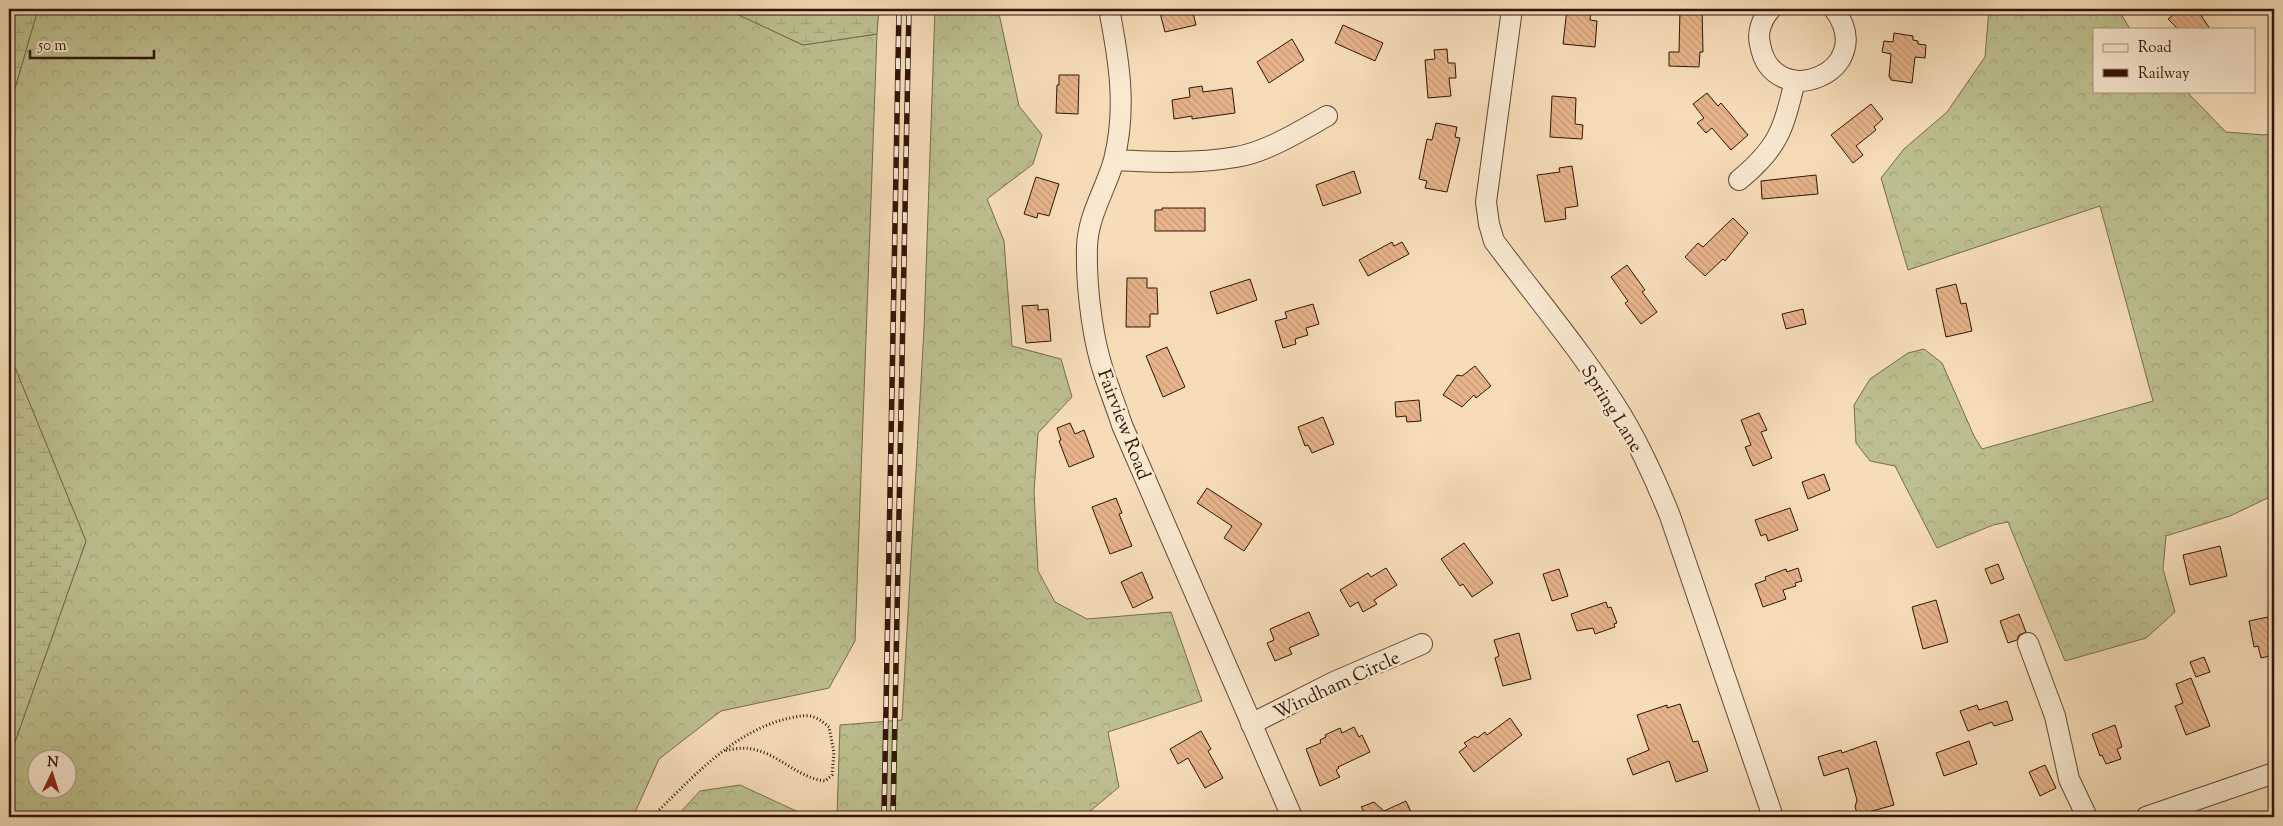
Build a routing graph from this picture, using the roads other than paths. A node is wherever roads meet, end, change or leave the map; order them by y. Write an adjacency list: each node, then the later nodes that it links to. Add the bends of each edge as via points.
1 (1109, 9): 7 (street, Fairview Road, via 1120,66 1121,110)
2 (1512, 9): 14 (street, Spring Lane, via 1486,202 1494,241 1593,374 1654,476)
3 (1771, 9): 5 (street, via 1761,24 1758,38 1761,53 1781,76)
4 (1834, 9): 5 (street, via 1845,31 1841,58 1822,77)
5 (1795, 81): 8 (street, via 1778,139 1759,164)
6 (1327, 116): 7 (street, via 1281,141 1237,157 1165,163)
7 (1114, 160): 11 (street, Fairview Road, via 1091,221 1087,246 1092,324 1100,360 1122,425)
8 (1739, 180)
9 (2028, 643): 15 (street, via 2055,716 2068,779)
10 (1422, 644): 11 (street, Windham Circle, via 1334,682)
11 (1251, 724): 13 (street, Fairview Road)
12 (2274, 773): 16 (street)
13 (1292, 817)
14 (1773, 817)
15 (2087, 817)
16 (2146, 817)

